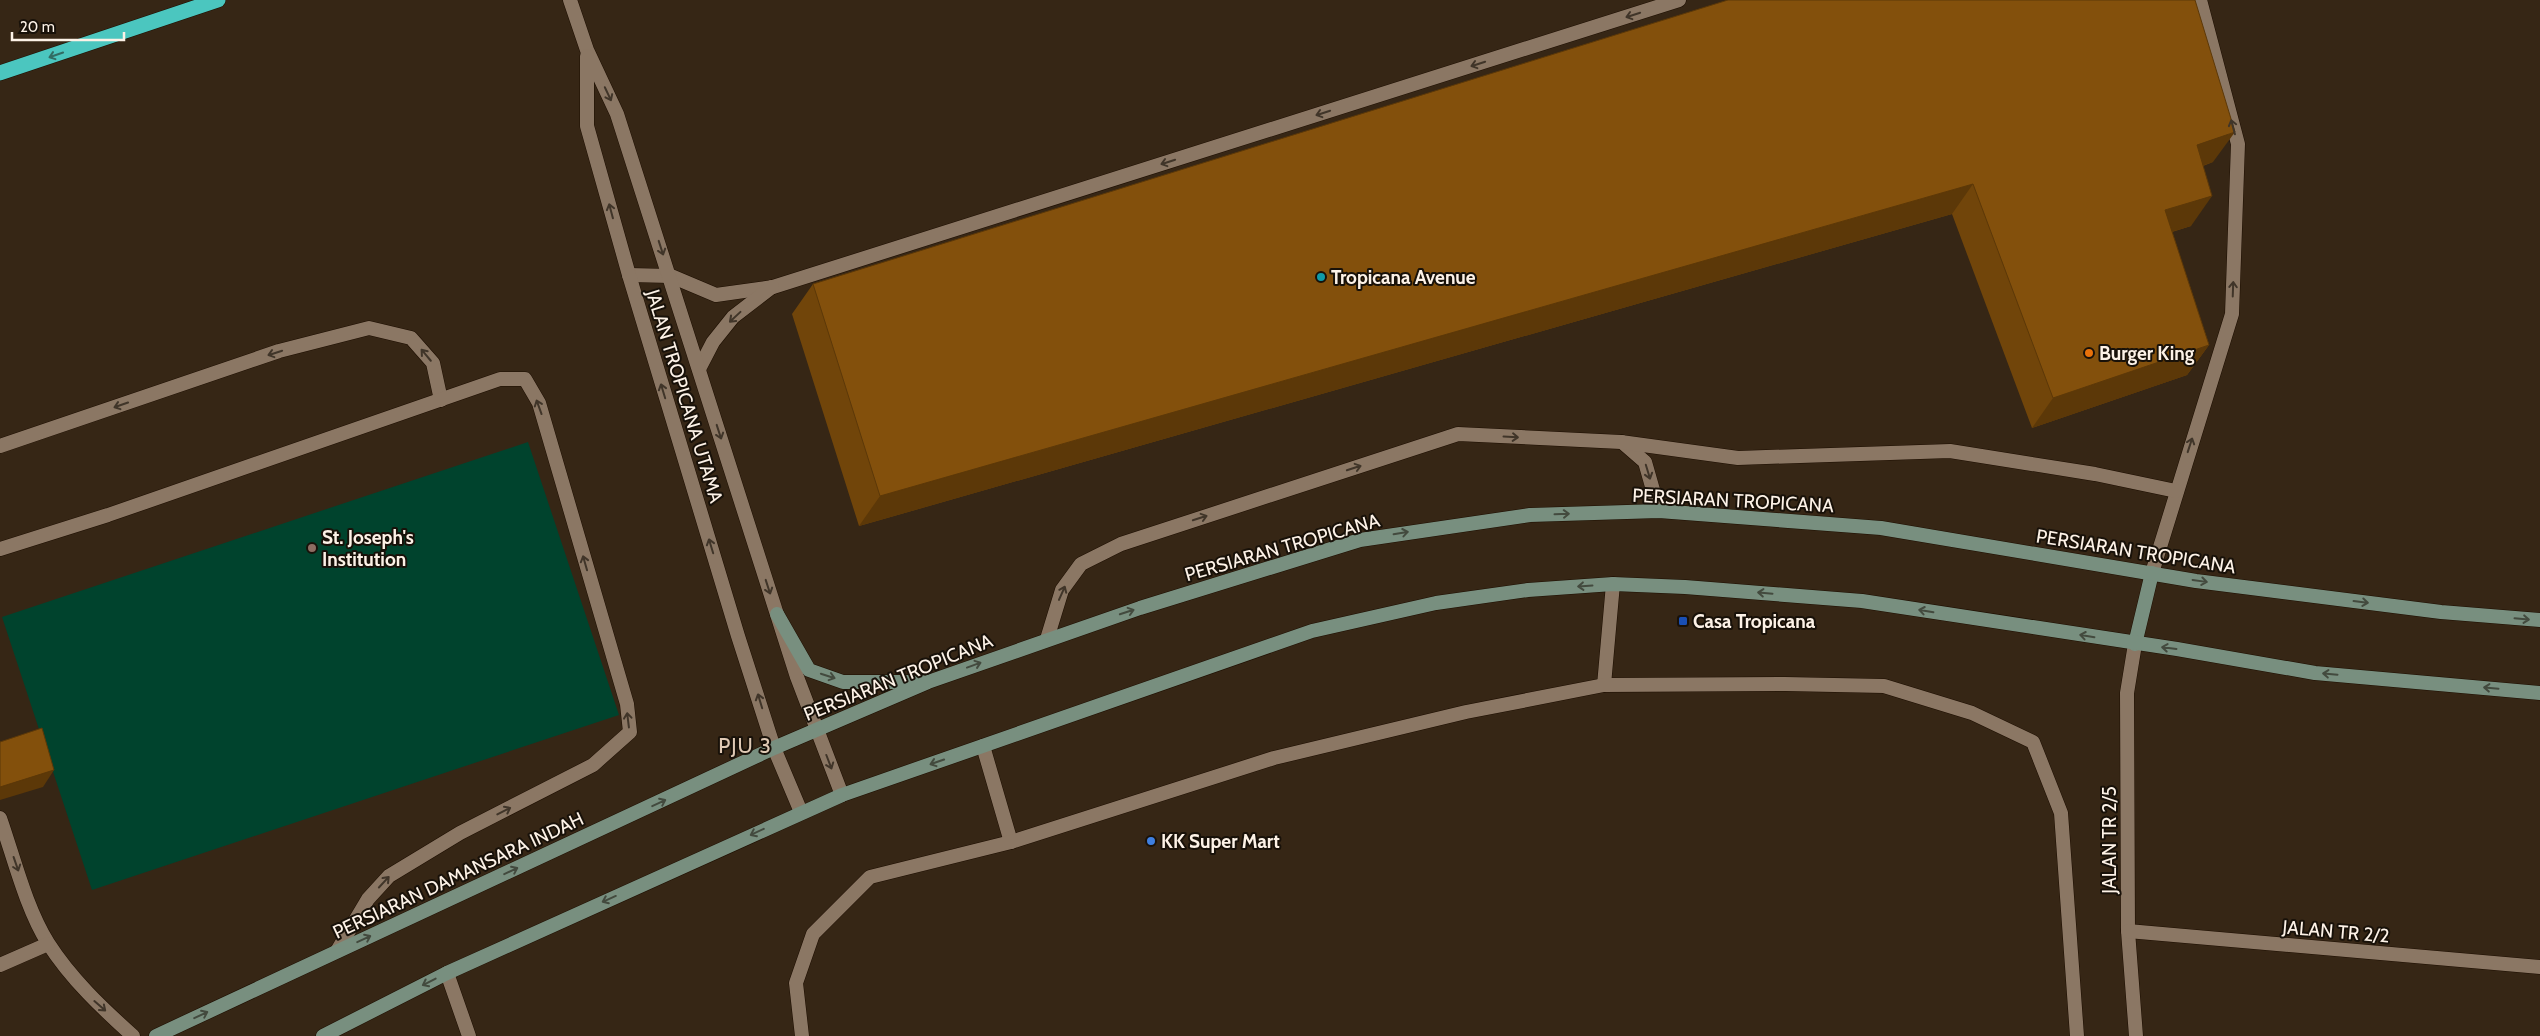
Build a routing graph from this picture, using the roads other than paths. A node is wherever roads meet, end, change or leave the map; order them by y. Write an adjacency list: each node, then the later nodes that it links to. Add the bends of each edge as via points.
1 (218, 0): 6 (highway, one-way to 6)
2 (570, 0): 5 (street, JALAN TROPICANA UTAMA)
3 (1679, 0): 9 (street, one-way to 9)
4 (2200, 0): 14 (street, one-way to 4, via 2232,314 2238,144)
5 (587, 50): 7 (street, JALAN TROPICANA UTAMA, one-way to 5, via 587,126); 8 (street, JALAN TROPICANA UTAMA, one-way to 8, via 617,114)
6 (0, 73)
7 (628, 275): 8 (street); 28 (street, JALAN TROPICANA UTAMA, one-way to 7)
8 (671, 276): 9 (street, via 716,295); 10 (street, JALAN TROPICANA UTAMA)
9 (773, 287): 10 (street, one-way to 10, via 733,317 713,342)
10 (699, 369): 19 (street, JALAN TROPICANA UTAMA, one-way to 19)
11 (441, 400): 13 (street, one-way to 13, via 432,363 411,338 369,328 279,351); 16 (street, via 108,516); 35 (street, one-way to 11, via 368,899 389,876 460,833 593,765 630,732 626,704 539,403 530,387 525,379 500,379)
12 (1621, 442): 14 (street, via 1738,458 1950,451 2095,474); 15 (street, one-way to 15, via 1645,462); 21 (street, one-way to 12, via 1062,590 1081,564 1121,544 1458,434)
13 (0, 446)
14 (2176, 491): 17 (street)
15 (1660, 511): 17 (main road, PERSIARAN TROPICANA, via 1881,528); 21 (main road, PERSIARAN TROPICANA, one-way to 15, via 1360,540 1530,515)
16 (0, 549)
17 (2152, 573): 20 (main road, PERSIARAN TROPICANA, one-way to 20, via 2441,612); 22 (main road)
18 (1613, 584): 22 (main road, one-way to 18, via 1862,601); 24 (street); 27 (main road, one-way to 27, via 1528,590 1436,603 1312,630)
19 (777, 614): 23 (main road, one-way to 23, via 810,670 843,682); 26 (street, JALAN TROPICANA UTAMA)
20 (2540, 620)
21 (1047, 639): 23 (main road, PERSIARAN TROPICANA, one-way to 21)
22 (2135, 644): 25 (main road, one-way to 22, via 2315,673); 33 (street, JALAN TR 2/5, via 2127,693)
23 (928, 682): 26 (main road, PERSIARAN TROPICANA)
24 (1604, 685): 32 (street, via 1466,712 1274,758); 44 (street, via 1884,686 1972,713 2033,742 2061,813)
25 (2540, 693)
26 (816, 730): 28 (main road, PERSIARAN TROPICANA); 29 (street, JALAN TROPICANA UTAMA, one-way to 29)
27 (983, 746): 29 (main road, one-way to 29); 32 (street)
28 (774, 748): 30 (street, JALAN TROPICANA UTAMA); 35 (main road, PERSIARAN DAMANSARA INDAH, one-way to 28)
29 (842, 795): 30 (main road)
30 (801, 812): 38 (main road, one-way to 38)
31 (0, 818): 34 (street, one-way to 34)
32 (1010, 842): 43 (street, via 870,877 813,934 796,983)
33 (2128, 932): 37 (street, JALAN TR 2/2); 45 (street, JALAN TR 2/5)
34 (48, 944): 36 (street); 39 (street, one-way to 39, via 94,1001)
35 (337, 952): 40 (main road, PERSIARAN DAMANSARA INDAH, one-way to 35)
36 (0, 965)
37 (2540, 967)
38 (447, 972): 41 (main road, one-way to 41); 42 (street)
39 (133, 1036)
40 (156, 1036)
41 (323, 1036)
42 (469, 1036)
43 (802, 1036)
44 (2077, 1036)
45 (2136, 1036)

